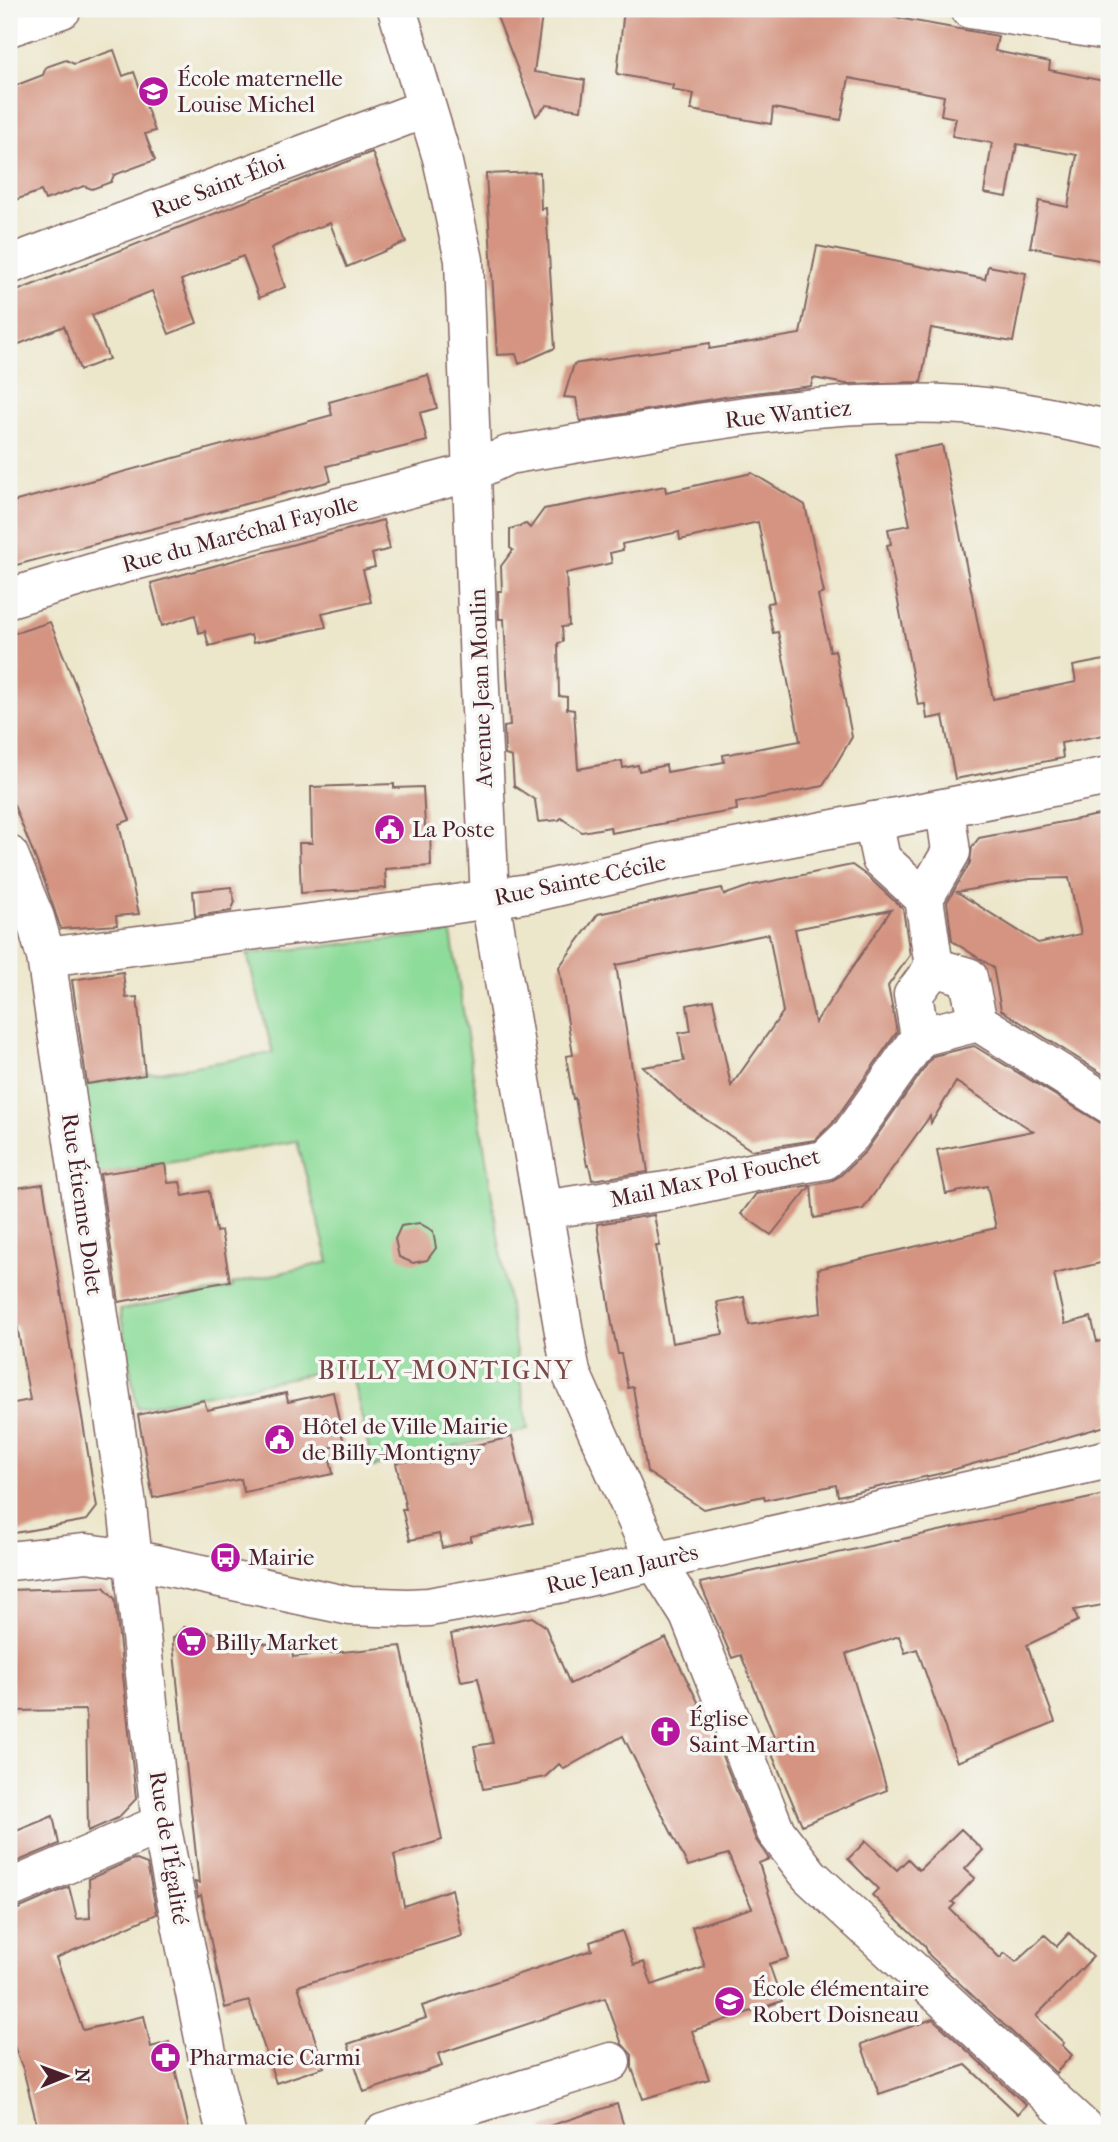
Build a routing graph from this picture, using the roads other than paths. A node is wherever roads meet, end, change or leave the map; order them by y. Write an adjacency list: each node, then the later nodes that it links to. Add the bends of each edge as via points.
1 (62, 9): 4 (street)
2 (397, 9): 6 (street, Avenue Jean Moulin)
3 (970, 9): 5 (street)
4 (9, 27)
5 (1109, 31)
6 (427, 108): 7 (street, Rue Saint-Éloi); 9 (street, Avenue Jean Moulin, via 464,260)
7 (9, 265)
8 (1109, 429): 9 (street, Rue Wantiez, via 963,405 793,409 508,455)
9 (472, 472): 10 (street, Rue du Maréchal Fayolle); 16 (street, Avenue Jean Moulin)
10 (9, 598)
11 (1109, 776): 12 (street, Rue Sainte-Cécile)
12 (945, 808): 13 (street, Rue Sainte-Cécile); 15 (street, via 951,852)
13 (873, 821): 15 (street, via 881,859); 16 (street, Rue Sainte-Cécile)
14 (9, 855): 17 (street, Rue Étienne Dolet)
15 (924, 898): 18 (street)
16 (490, 899): 17 (street, Rue Sainte-Cécile); 22 (street, Avenue Jean Moulin)
17 (46, 957): 24 (street, Rue Étienne Dolet)
18 (934, 967): 19 (street, via 968,977); 20 (street, via 913,995)
19 (978, 1022): 20 (street); 21 (street)
20 (920, 1037): 22 (street, Mail Max Pol Fouchet, via 851,1135 825,1160)
21 (1109, 1104)
22 (542, 1210): 26 (street, Avenue Jean Moulin, via 571,1373)
23 (1109, 1459): 26 (street, Rue Jean Jaurès)
24 (132, 1559): 25 (street, Rue Jean Jaurès, via 86,1553); 26 (street, Rue Jean Jaurès, via 350,1606 408,1608 558,1584); 27 (street, Rue de l'Égalité)
25 (9, 1561)
26 (655, 1561): 32 (street, Avenue Jean Moulin, via 690,1615 776,1832 810,1876)
27 (161, 1825): 28 (street); 30 (street, Rue de l'Égalité)
28 (9, 1889)
29 (611, 2062): 31 (street)
30 (226, 2133)
31 (383, 2133)
32 (1089, 2133)

